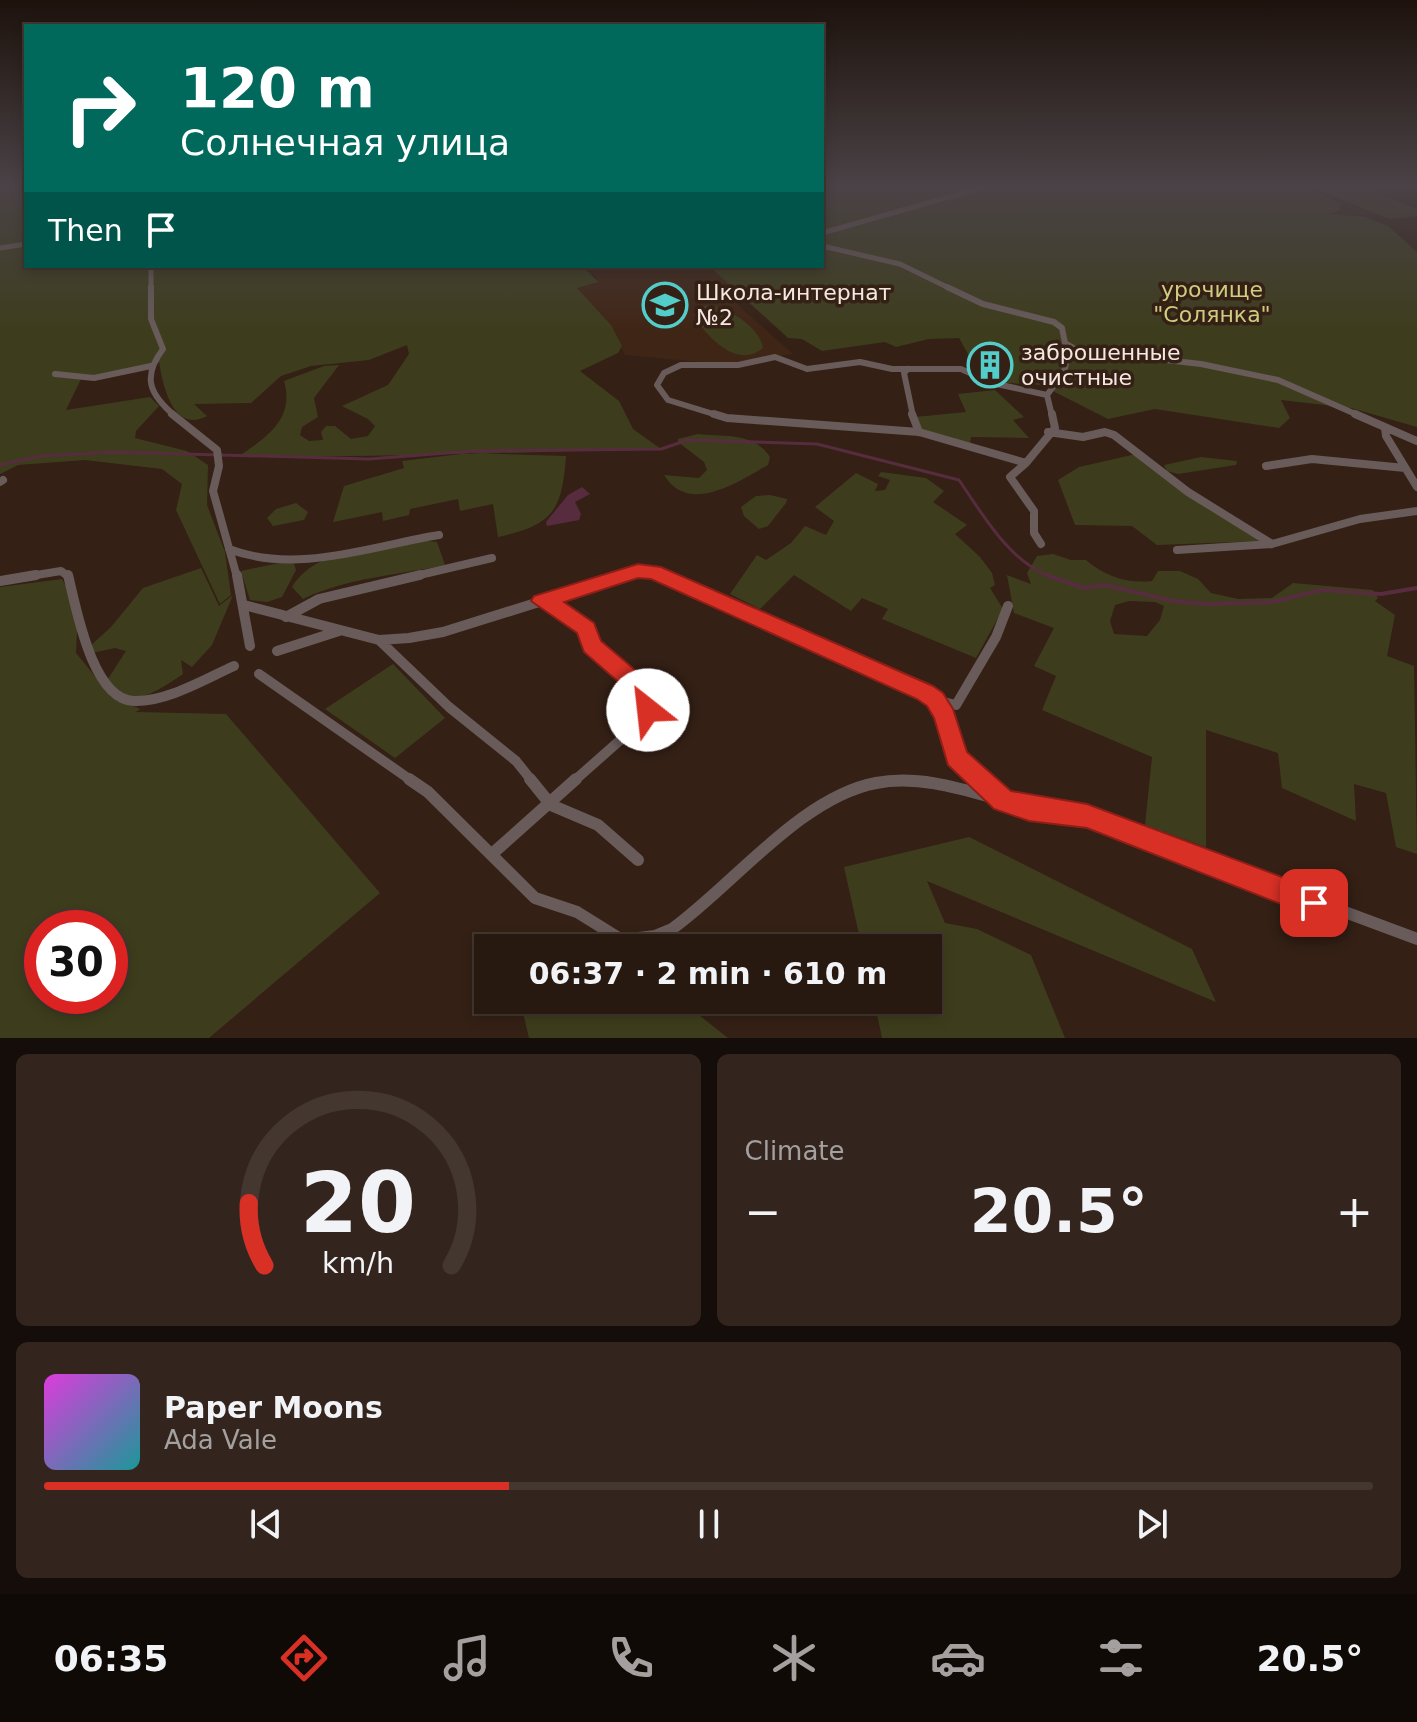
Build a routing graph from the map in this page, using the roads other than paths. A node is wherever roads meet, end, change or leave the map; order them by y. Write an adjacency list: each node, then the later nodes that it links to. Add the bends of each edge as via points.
1 (24, 244): 3 (street)
2 (824, 246): 5 (street, via 878,257 996,308 1054,322)
3 (0, 248)
4 (151, 268): 6 (street, via 151,319 163,349)
5 (1070, 347): 9 (street, via 1064,372); 10 (street, via 1278,380)
6 (151, 366): 8 (street, via 94,378); 22 (street, via 154,388 170,413 218,454 213,491)
7 (909, 368): 9 (street, via 961,369 992,383); 11 (street, via 904,373 910,386 908,409); 11 (street, via 853,362 816,369 775,357 738,365 692,364 675,367 658,379 658,390 668,400 727,418)
8 (55, 374)
9 (1047, 395): 12 (street, via 1055,428)
10 (1385, 428): 13 (street); 16 (street)
11 (919, 432): 14 (street)
12 (1048, 432): 14 (street); 21 (street, via 1114,435 1188,492)
13 (1417, 441)
14 (1026, 463): 20 (street, via 1010,477 1034,511 1034,533)
15 (1266, 466): 16 (street, via 1274,460 1301,460)
16 (1405, 468): 17 (street)
17 (1417, 487)
18 (1417, 511): 21 (street, via 1360,519)
19 (439, 535): 22 (street, via 301,558 271,560)
20 (1041, 544)
21 (1272, 544): 23 (street)
22 (229, 549): 27 (street)
23 (1177, 550)
24 (492, 558): 29 (street, via 319,599)
25 (0, 581): 34 (street, via 68,574 104,685 132,701)
26 (541, 601): 31 (street, via 443,632); 36 (street, via 638,571 654,572 874,667); 38 (street, via 560,608 586,629 591,646 639,687 648,710)
27 (244, 605): 29 (street); 32 (street)
28 (1008, 606): 36 (street, via 956,705)
29 (286, 617): 30 (street)
30 (344, 630): 31 (street); 33 (street)
31 (379, 640): 38 (street, via 516,761)
32 (250, 646)
33 (277, 651)
34 (234, 666)
35 (259, 674): 39 (street, via 428,792)
36 (935, 700): 37 (street, via 956,758)
37 (1003, 800): 39 (street, via 906,781 861,787 772,844 664,934 622,940 577,912 535,898); 41 (street, via 1087,816)
38 (551, 805): 39 (street); 40 (street, via 598,825)
39 (492, 854)
40 (638, 860)
41 (1417, 939)

